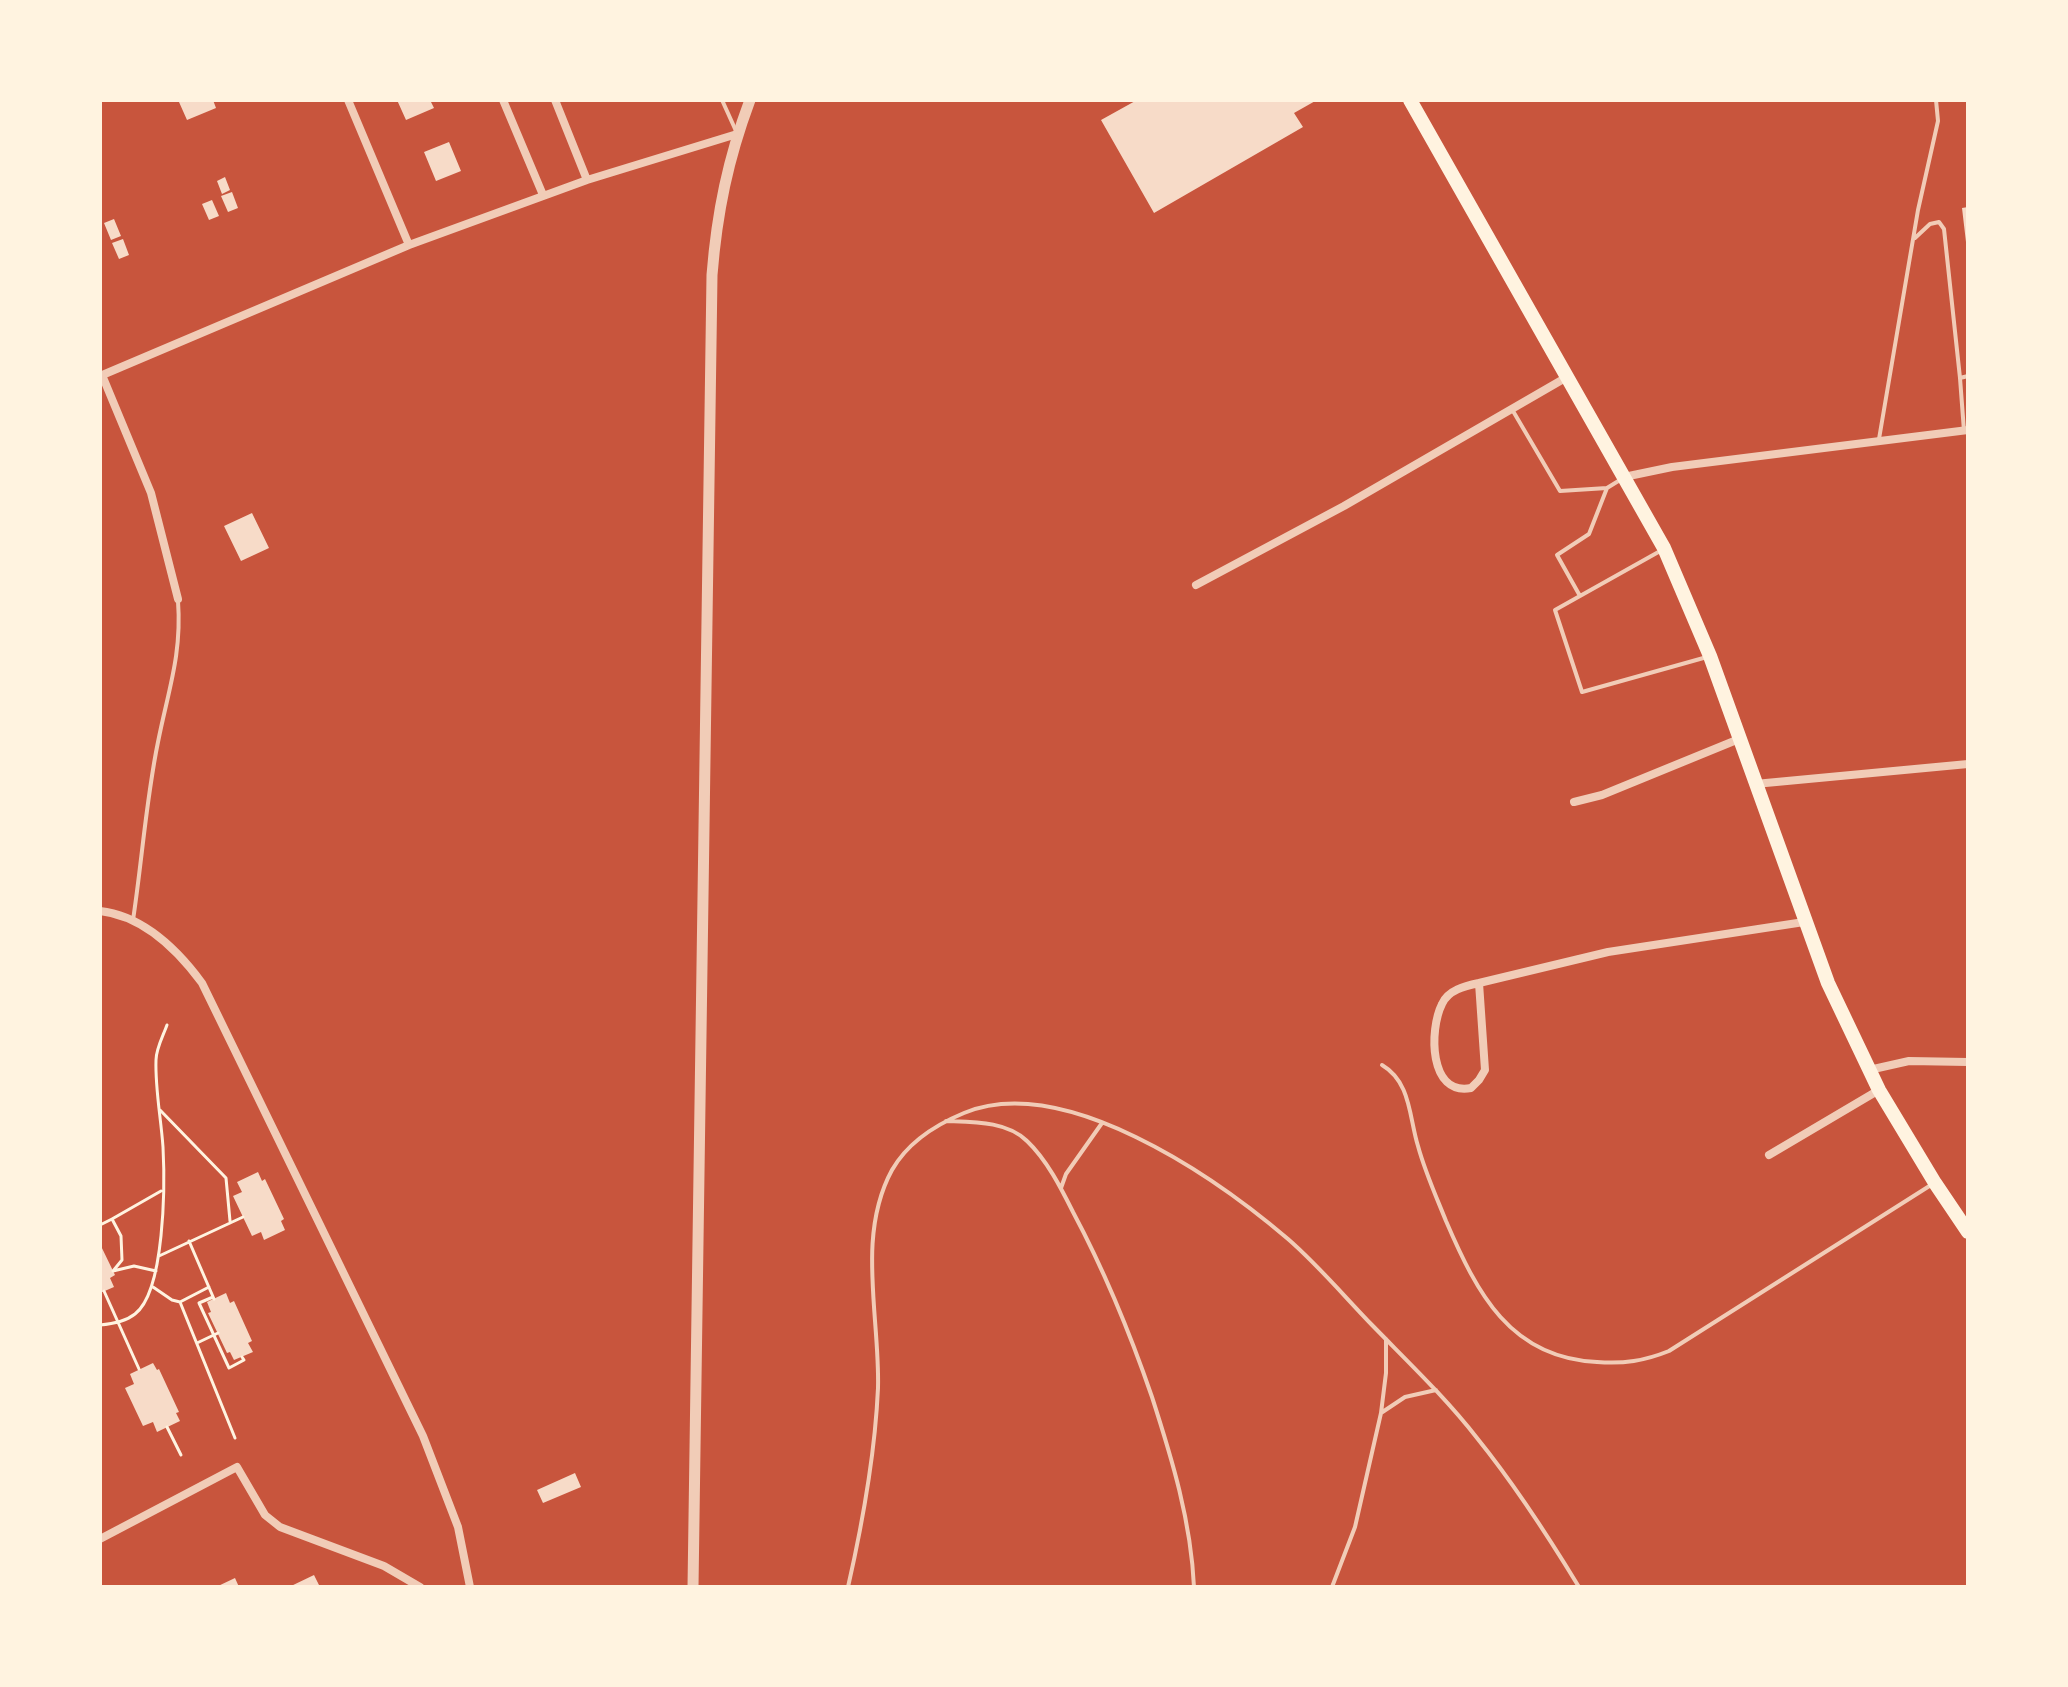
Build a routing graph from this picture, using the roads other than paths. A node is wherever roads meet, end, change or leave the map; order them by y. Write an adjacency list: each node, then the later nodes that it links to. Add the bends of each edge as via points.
1 (348, 100): 12 (street)
2 (503, 100): 10 (street)
3 (555, 100): 9 (street)
4 (722, 100): 8 (lane)
5 (750, 100): 8 (street)
6 (1410, 100): 15 (main road)
7 (1936, 100): 11 (lane, via 1938,121)
8 (737, 134): 9 (street); 51 (street, via 716,224 712,275)
9 (587, 180): 10 (street)
10 (543, 195): 12 (street)
11 (1913, 239): 16 (lane, via 1930,224 1939,222 1944,229); 19 (lane)
12 (409, 245): 13 (street)
13 (101, 374): 25 (street, via 151,493)
14 (1968, 376): 16 (lane)
15 (1567, 377): 17 (street); 20 (main road)
16 (1960, 378): 18 (lane)
17 (1512, 409): 21 (lane, via 1560,491); 23 (street)
18 (1966, 430): 19 (street)
19 (1879, 442): 20 (street)
20 (1624, 477): 21 (lane); 22 (main road)
21 (1607, 488): 24 (lane, via 1589,534 1557,555)
22 (1664, 548): 24 (lane); 26 (main road)
23 (1196, 585)
24 (1580, 596): 26 (lane, via 1555,610 1582,692)
25 (178, 599): 32 (lane, via 177,661 158,743)
26 (1710, 656): 27 (main road)
27 (1739, 739): 29 (main road); 30 (street)
28 (1968, 764): 29 (street)
29 (1754, 784): 33 (main road)
30 (1574, 802)
31 (100, 911): 32 (street)
32 (133, 921): 50 (street, via 165,940 187,962 216,1008 423,1436 458,1527)
33 (1804, 922): 34 (street, via 1608,952); 37 (main road)
34 (1479, 983): 34 (street, via 1460,987 1442,1004 1436,1059 1439,1074 1453,1088 1471,1088 1485,1070)
35 (1968, 1062): 37 (street, via 1909,1061)
36 (1382, 1065): 42 (lane, via 1403,1086 1430,1181 1473,1279 1492,1308 1532,1345 1583,1362 1624,1364 1669,1351)
37 (1869, 1070): 38 (main road)
38 (1879, 1090): 41 (street); 42 (main road)
39 (944, 1121): 40 (lane, via 1007,1103 1061,1109); 43 (lane, via 990,1122 1026,1139); 52 (lane, via 906,1151 892,1170 875,1220 878,1343 873,1465)
40 (1102, 1123): 43 (lane); 45 (lane, via 1150,1145 1245,1204 1290,1240)
41 (1769, 1155)
42 (1935, 1183): 44 (main road)
43 (1061, 1189): 53 (lane, via 1126,1323 1158,1416 1183,1500)
44 (1968, 1232)
45 (1386, 1338): 46 (lane); 47 (lane)
46 (1437, 1390): 47 (lane, via 1405,1397); 55 (lane, via 1520,1496)
47 (1381, 1413): 54 (lane, via 1355,1527)
48 (100, 1539): 49 (street, via 237,1467 265,1515 280,1527 384,1566)
49 (420, 1587)
50 (470, 1587)
51 (693, 1587)
52 (848, 1587)
53 (1194, 1587)
54 (1332, 1587)
55 (1579, 1587)

